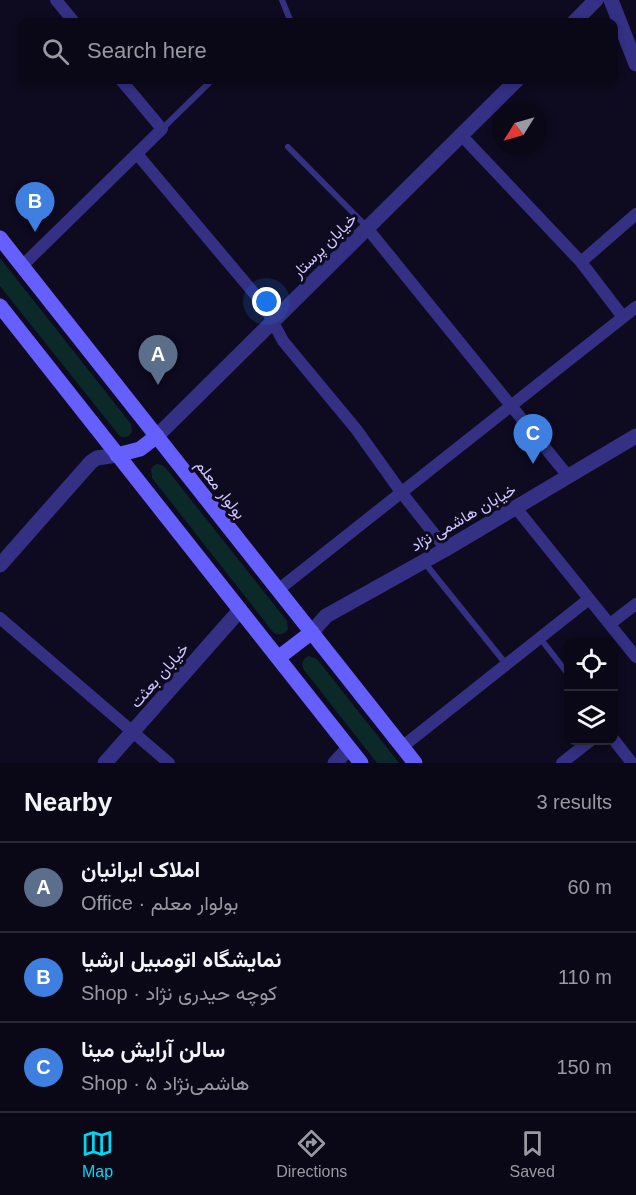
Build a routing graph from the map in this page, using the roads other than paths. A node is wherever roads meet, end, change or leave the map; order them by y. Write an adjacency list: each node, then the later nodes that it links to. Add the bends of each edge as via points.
1 (56, 0): 5 (street)
2 (282, 0): 6 (lane)
3 (596, 0): 7 (street)
4 (611, 0): 8 (street)
5 (71, 18)
6 (289, 18)
7 (578, 18)
8 (636, 64)
9 (124, 84): 12 (street)
10 (208, 84): 12 (lane)
11 (513, 84): 13 (street, خیابان پرستار)
12 (162, 129): 15 (street)
13 (461, 135): 17 (street, خیابان پرستار); 19 (street)
14 (288, 147): 17 (lane)
15 (137, 154): 20 (street); 24 (street, via 264,305)
16 (636, 214): 19 (street)
17 (367, 228): 24 (street, خیابان پرستار); 25 (street)
18 (0, 238): 20 (main road, بولوار معلم)
19 (581, 262): 23 (street)
20 (22, 266): 26 (main road, بولوار معلم)
21 (0, 306): 28 (main road)
22 (636, 306): 23 (street)
23 (623, 317): 25 (street)
24 (273, 321): 26 (street, خیابان پرستار); 30 (street, via 283,341 356,429)
25 (511, 405): 29 (street); 30 (street)
26 (157, 436): 28 (main road, via 140,449); 35 (main road, بولوار معلم)
27 (636, 436): 29 (street, خیابان هاشمی نژاد)
28 (117, 455): 34 (street, via 91,462); 38 (main road)
29 (568, 476): 31 (street, خیابان هاشمی نژاد)
30 (401, 492): 32 (street); 35 (street)
31 (516, 508): 32 (street, خیابان هاشمی نژاد); 36 (street)
32 (446, 549): 33 (street, خیابان هاشمی نژاد)
33 (423, 562): 41 (street, خیابان هاشمی نژاد, via 326,616); 45 (lane)
34 (0, 564)
35 (278, 590): 41 (main road, بولوار معلم)
36 (589, 599): 40 (street); 42 (street)
37 (636, 604): 40 (street)
38 (240, 610): 44 (main road); 47 (street, خیابان بعثت)
39 (0, 618): 47 (street)
40 (610, 624): 43 (street)
41 (312, 632): 44 (main road); 50 (main road, بولوار معلم)
42 (540, 638): 45 (street); 46 (lane)
43 (636, 657)
44 (279, 658): 51 (main road)
45 (506, 664): 50 (street)
46 (564, 669)
47 (133, 732): 52 (street, خیابان بعثت); 53 (street)
48 (586, 745): 57 (street)
49 (618, 745): 58 (street)
50 (402, 747): 56 (main road, بولوار معلم)
51 (349, 748): 54 (street); 55 (main road)
52 (105, 763)
53 (170, 763)
54 (335, 763)
55 (361, 763)
56 (415, 763)
57 (562, 763)
58 (632, 763)

